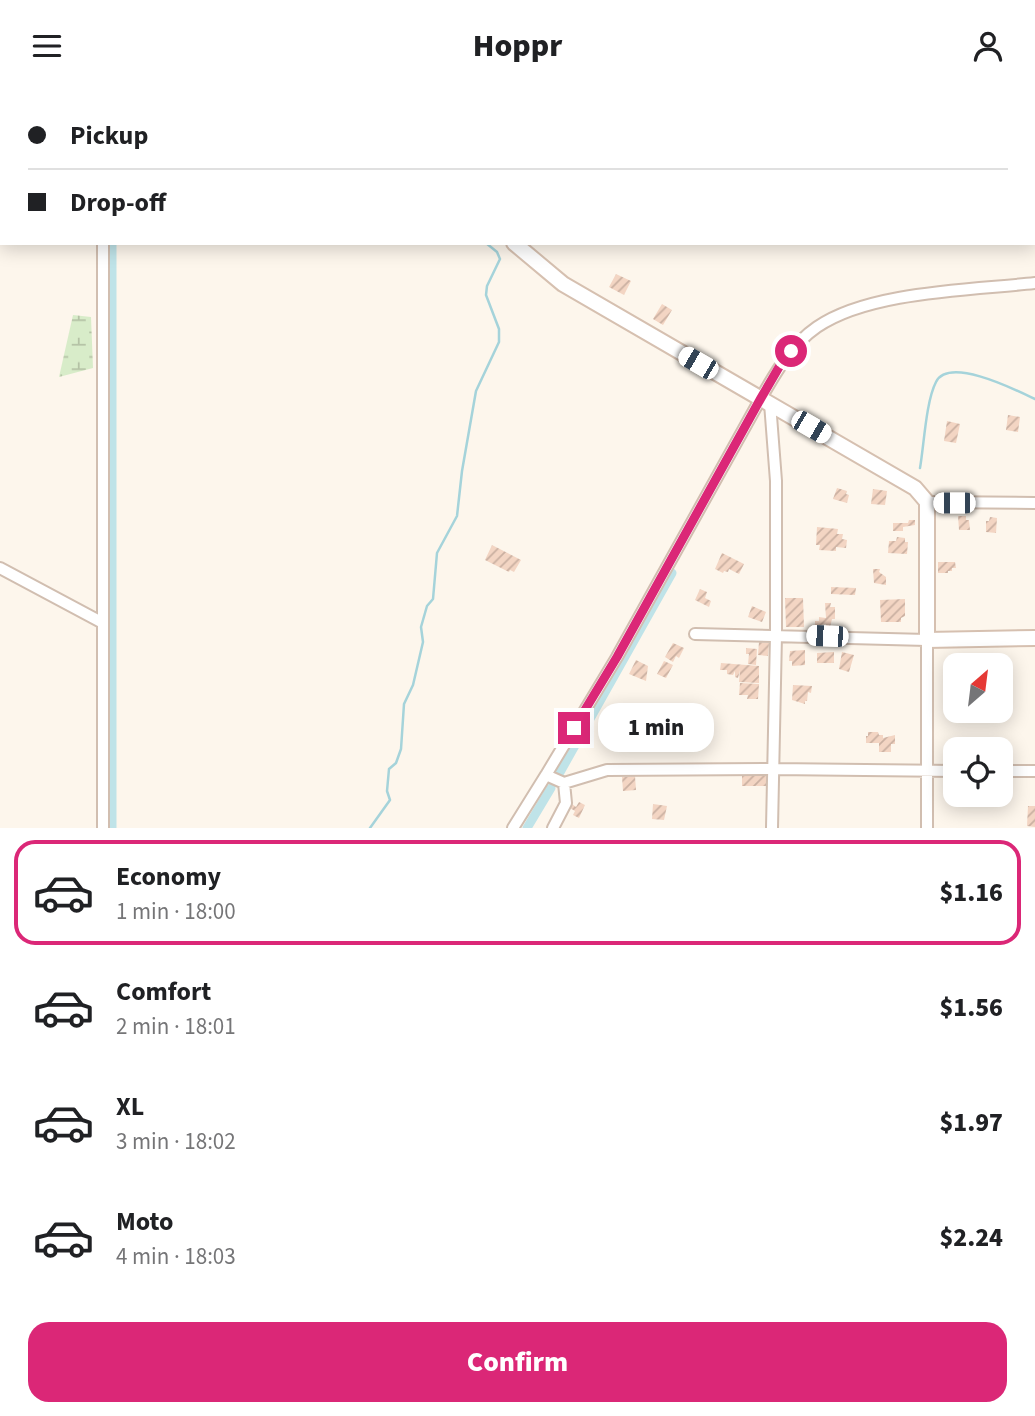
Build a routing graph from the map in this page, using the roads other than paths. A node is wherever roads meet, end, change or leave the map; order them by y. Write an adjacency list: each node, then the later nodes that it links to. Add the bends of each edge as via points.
1 (103, 245): 8 (street)
2 (516, 245): 4 (street, via 562,284)
3 (1035, 283): 4 (street, via 903,297 840,313 815,328 782,362)
4 (765, 400): 5 (street, via 894,474); 10 (street, via 775,453); 18 (street)
5 (927, 502): 6 (street); 12 (street)
6 (1035, 503)
7 (0, 568): 8 (street)
8 (103, 623): 22 (street)
9 (695, 634): 10 (street)
10 (776, 635): 12 (street); 13 (street)
11 (1035, 638): 12 (street)
12 (927, 640): 17 (street)
13 (774, 769): 17 (street); 19 (street, via 607,770); 25 (street)
14 (943, 771): 17 (street)
15 (1013, 771): 16 (street)
16 (1035, 771)
17 (929, 772): 26 (street)
18 (546, 775): 20 (street); 23 (street)
19 (582, 776): 20 (street); 21 (street)
20 (564, 783): 21 (street)
21 (566, 803): 24 (street)
22 (103, 828)
23 (513, 828)
24 (553, 828)
25 (772, 828)
26 (928, 828)

